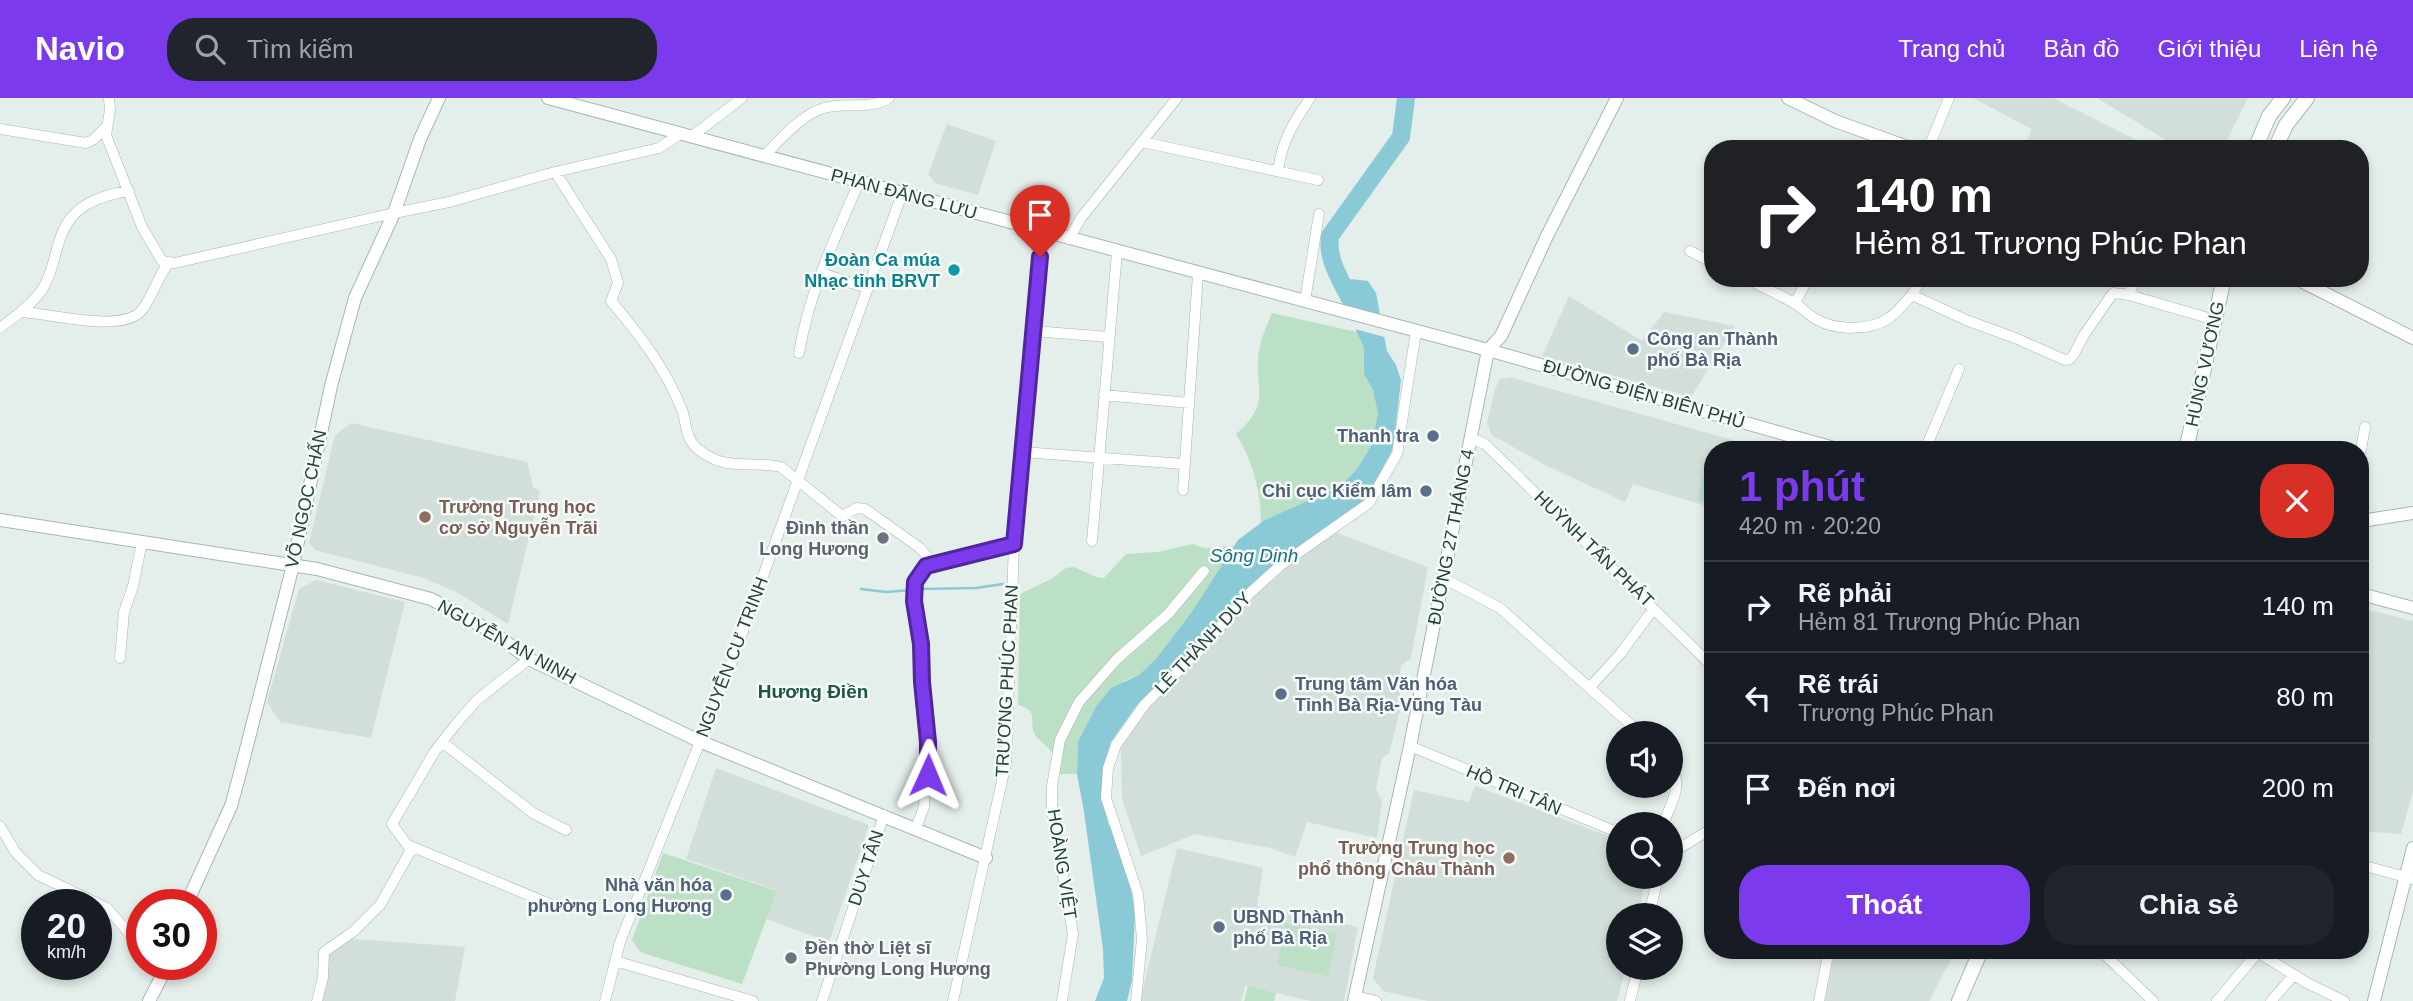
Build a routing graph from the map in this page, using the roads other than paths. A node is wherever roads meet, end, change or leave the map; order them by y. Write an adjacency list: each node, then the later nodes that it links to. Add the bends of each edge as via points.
1 (109, 98): 13 (street)
2 (439, 98): 28 (street, VÕ NGỌC CHẤN)
3 (548, 98): 15 (street, PHAN ĐĂNG LƯU)
4 (742, 98): 15 (street)
5 (889, 98): 21 (street, via 823,108 796,125)
6 (1177, 98): 20 (street)
7 (1310, 98): 23 (street, via 1289,130)
8 (1616, 98): 56 (street, ĐƯỜNG 27 THÁNG 4, via 1501,336)
9 (1788, 98): 16 (street)
10 (1949, 98): 17 (street)
11 (2283, 98): 18 (main road)
12 (2307, 98): 19 (main road)
13 (107, 126): 14 (street, via 86,143); 26 (street, via 106,135)
14 (0, 128)
15 (686, 135): 21 (street, PHAN ĐĂNG LƯU); 22 (street, via 659,148)
16 (1870, 140)
17 (1932, 140)
18 (2259, 140)
19 (2279, 140)
20 (1143, 142): 23 (street); 31 (street)
21 (764, 156): 25 (street, PHAN ĐĂNG LƯU)
22 (555, 172): 28 (street); 70 (street, via 611,258 618,283 611,300 663,369 691,441 715,460 770,464)
23 (1278, 172): 24 (street)
24 (1318, 180)
25 (859, 182): 27 (street, PHAN ĐĂNG LƯU); 36 (street)
26 (129, 191): 35 (street, via 142,227 162,261); 49 (street, via 100,197 73,214 42,290)
27 (902, 194): 30 (street, PHAN ĐĂNG LƯU); 44 (street, NGUYỄN CƯ TRINH)
28 (394, 213): 35 (street); 78 (street, VÕ NGỌC CHẤN, via 350,316)
29 (1319, 214): 47 (street)
30 (1042, 232): 31 (street, PHAN ĐĂNG LƯU); 52 (street, TRƯƠNG PHÚC PHAN)
31 (1069, 239): 33 (street, PHAN ĐĂNG LƯU)
32 (1690, 251): 34 (street)
33 (1117, 252): 37 (street, PHAN ĐĂNG LƯU); 54 (street)
34 (1704, 258)
35 (169, 262): 49 (street, via 142,311 134,316 103,321)
36 (821, 273): 44 (street); 57 (street)
37 (1198, 274): 47 (street, PHAN ĐĂNG LƯU); 60 (street)
38 (1763, 287): 48 (street)
39 (1803, 287): 48 (street)
40 (1917, 287): 45 (street)
41 (2132, 287): 46 (street)
42 (2222, 287): 50 (main road, HÙNG VƯƠNG)
43 (2313, 287): 55 (street)
44 (867, 288): 70 (street, NGUYỄN CƯ TRINH)
45 (1912, 295): 46 (street, via 2065,360 2074,354 2113,293); 48 (street, via 1890,318 1860,328 1816,320)
46 (2129, 295): 50 (street)
47 (1306, 302): 53 (street, PHAN ĐĂNG LƯU)
48 (1795, 303)
49 (21, 312): 51 (street)
50 (2216, 320): 65 (main road, HÙNG VƯƠNG)
51 (0, 328)
52 (1033, 331): 54 (street); 67 (street, TRƯƠNG PHÚC PHAN)
53 (1419, 332): 56 (street, ĐƯỜNG ĐIỆN BIÊN PHỦ); 125 (street, LÊ THÀNH DUY, via 1397,454 1369,503 1251,592 1144,704 1116,745 1108,768 1106,798 1138,894 1142,939)
54 (1110, 338): 59 (street)
55 (2413, 338)
56 (1488, 350): 62 (street, ĐƯỜNG 27 THÁNG 4); 63 (street, ĐƯỜNG ĐIỆN BIÊN PHỦ)
57 (799, 353)
58 (1959, 369): 64 (street)
59 (1104, 396): 60 (street); 68 (street)
60 (1189, 403): 69 (street)
61 (2365, 427): 66 (street)
62 (1470, 438): 81 (street, ĐƯỜNG 27 THÁNG 4); 84 (street, HUỲNH TẤN PHÁT, via 1485,444)
63 (1809, 441)
64 (1929, 441)
65 (2188, 441)
66 (2363, 441)
67 (1022, 452): 68 (street); 77 (street, TRƯƠNG PHÚC PHAN)
68 (1101, 457): 69 (street); 75 (street)
69 (1184, 464): 71 (street)
70 (798, 479): 79 (street, via 842,516 864,509 920,548); 90 (street, NGUYỄN CƯ TRINH)
71 (1183, 490)
72 (2413, 513): 74 (street)
73 (0, 520): 76 (street, NGUYỄN AN NINH)
74 (2369, 520)
75 (1092, 541)
76 (142, 542): 78 (street, NGUYỄN AN NINH); 85 (street, via 124,612)
77 (1014, 544): 79 (street); 102 (street, TRƯƠNG PHÚC PHAN, via 1006,763)
78 (293, 565): 87 (street, NGUYỄN AN NINH, via 431,599 491,631); 105 (street, VÕ NGỌC CHẤN, via 231,806)
79 (926, 566): 95 (street, via 915,582 914,601 928,742 924,807)
80 (1204, 571): 124 (street, HOÀNG VIỆT, via 1168,614 1117,659 1079,702 1060,740 1052,811 1073,934)
81 (1443, 578): 88 (street, via 1500,608); 92 (street, ĐƯỜNG 27 THÁNG 4)
82 (2369, 596): 83 (street)
83 (2413, 608)
84 (1655, 610): 86 (street, HUỲNH TẤN PHÁT); 88 (street)
85 (120, 658)
86 (1704, 658)
87 (529, 659): 90 (street, NGUYỄN AN NINH); 91 (street, via 477,699)
88 (1590, 687): 89 (street)
89 (1627, 721)
90 (699, 741): 93 (street, NGUYỄN AN NINH); 113 (street, NGUYỄN CƯ TRINH)
91 (442, 742): 97 (street, via 533,813); 99 (street, via 392,824)
92 (1410, 746): 96 (street, HỒ TRI TÂN); 117 (street, ĐƯỜNG 27 THÁNG 4)
93 (884, 815): 95 (street, NGUYỄN AN NINH); 122 (street, DUY TÂN)
94 (0, 826): 107 (street, via 16,853 38,875 107,908)
95 (916, 828): 102 (street, NGUYỄN AN NINH)
96 (1606, 828)
97 (566, 830)
98 (1704, 833): 100 (street)
99 (407, 845): 106 (street); 119 (street, via 411,850 380,905 324,952)
100 (1683, 846)
101 (2413, 848): 104 (street)
102 (986, 858): 123 (street, TRƯƠNG PHÚC PHAN)
103 (2369, 867): 104 (street)
104 (2409, 878): 134 (street)
105 (193, 889)
106 (550, 904)
107 (126, 930)
108 (1827, 959): 128 (street)
109 (1977, 959): 129 (main road)
110 (2109, 959): 130 (street)
111 (2252, 959): 131 (street)
112 (2271, 959): 114 (street)
113 (615, 961): 120 (street, NGUYỄN CƯ TRINH); 121 (street)
114 (2294, 975): 132 (street); 133 (street)
115 (158, 980): 118 (street)
116 (1635, 980): 127 (street)
117 (1354, 999): 126 (street)
118 (149, 1001)
119 (317, 1001)
120 (605, 1001)
121 (753, 1001)
122 (822, 1001)
123 (953, 1001)
124 (1062, 1001)
125 (1136, 1001)
126 (1376, 1001)
127 (1630, 1001)
128 (1819, 1001)
129 (1959, 1001)
130 (2152, 1001)
131 (2217, 1001)
132 (2271, 1001)
133 (2344, 1001)
134 (2374, 1001)

